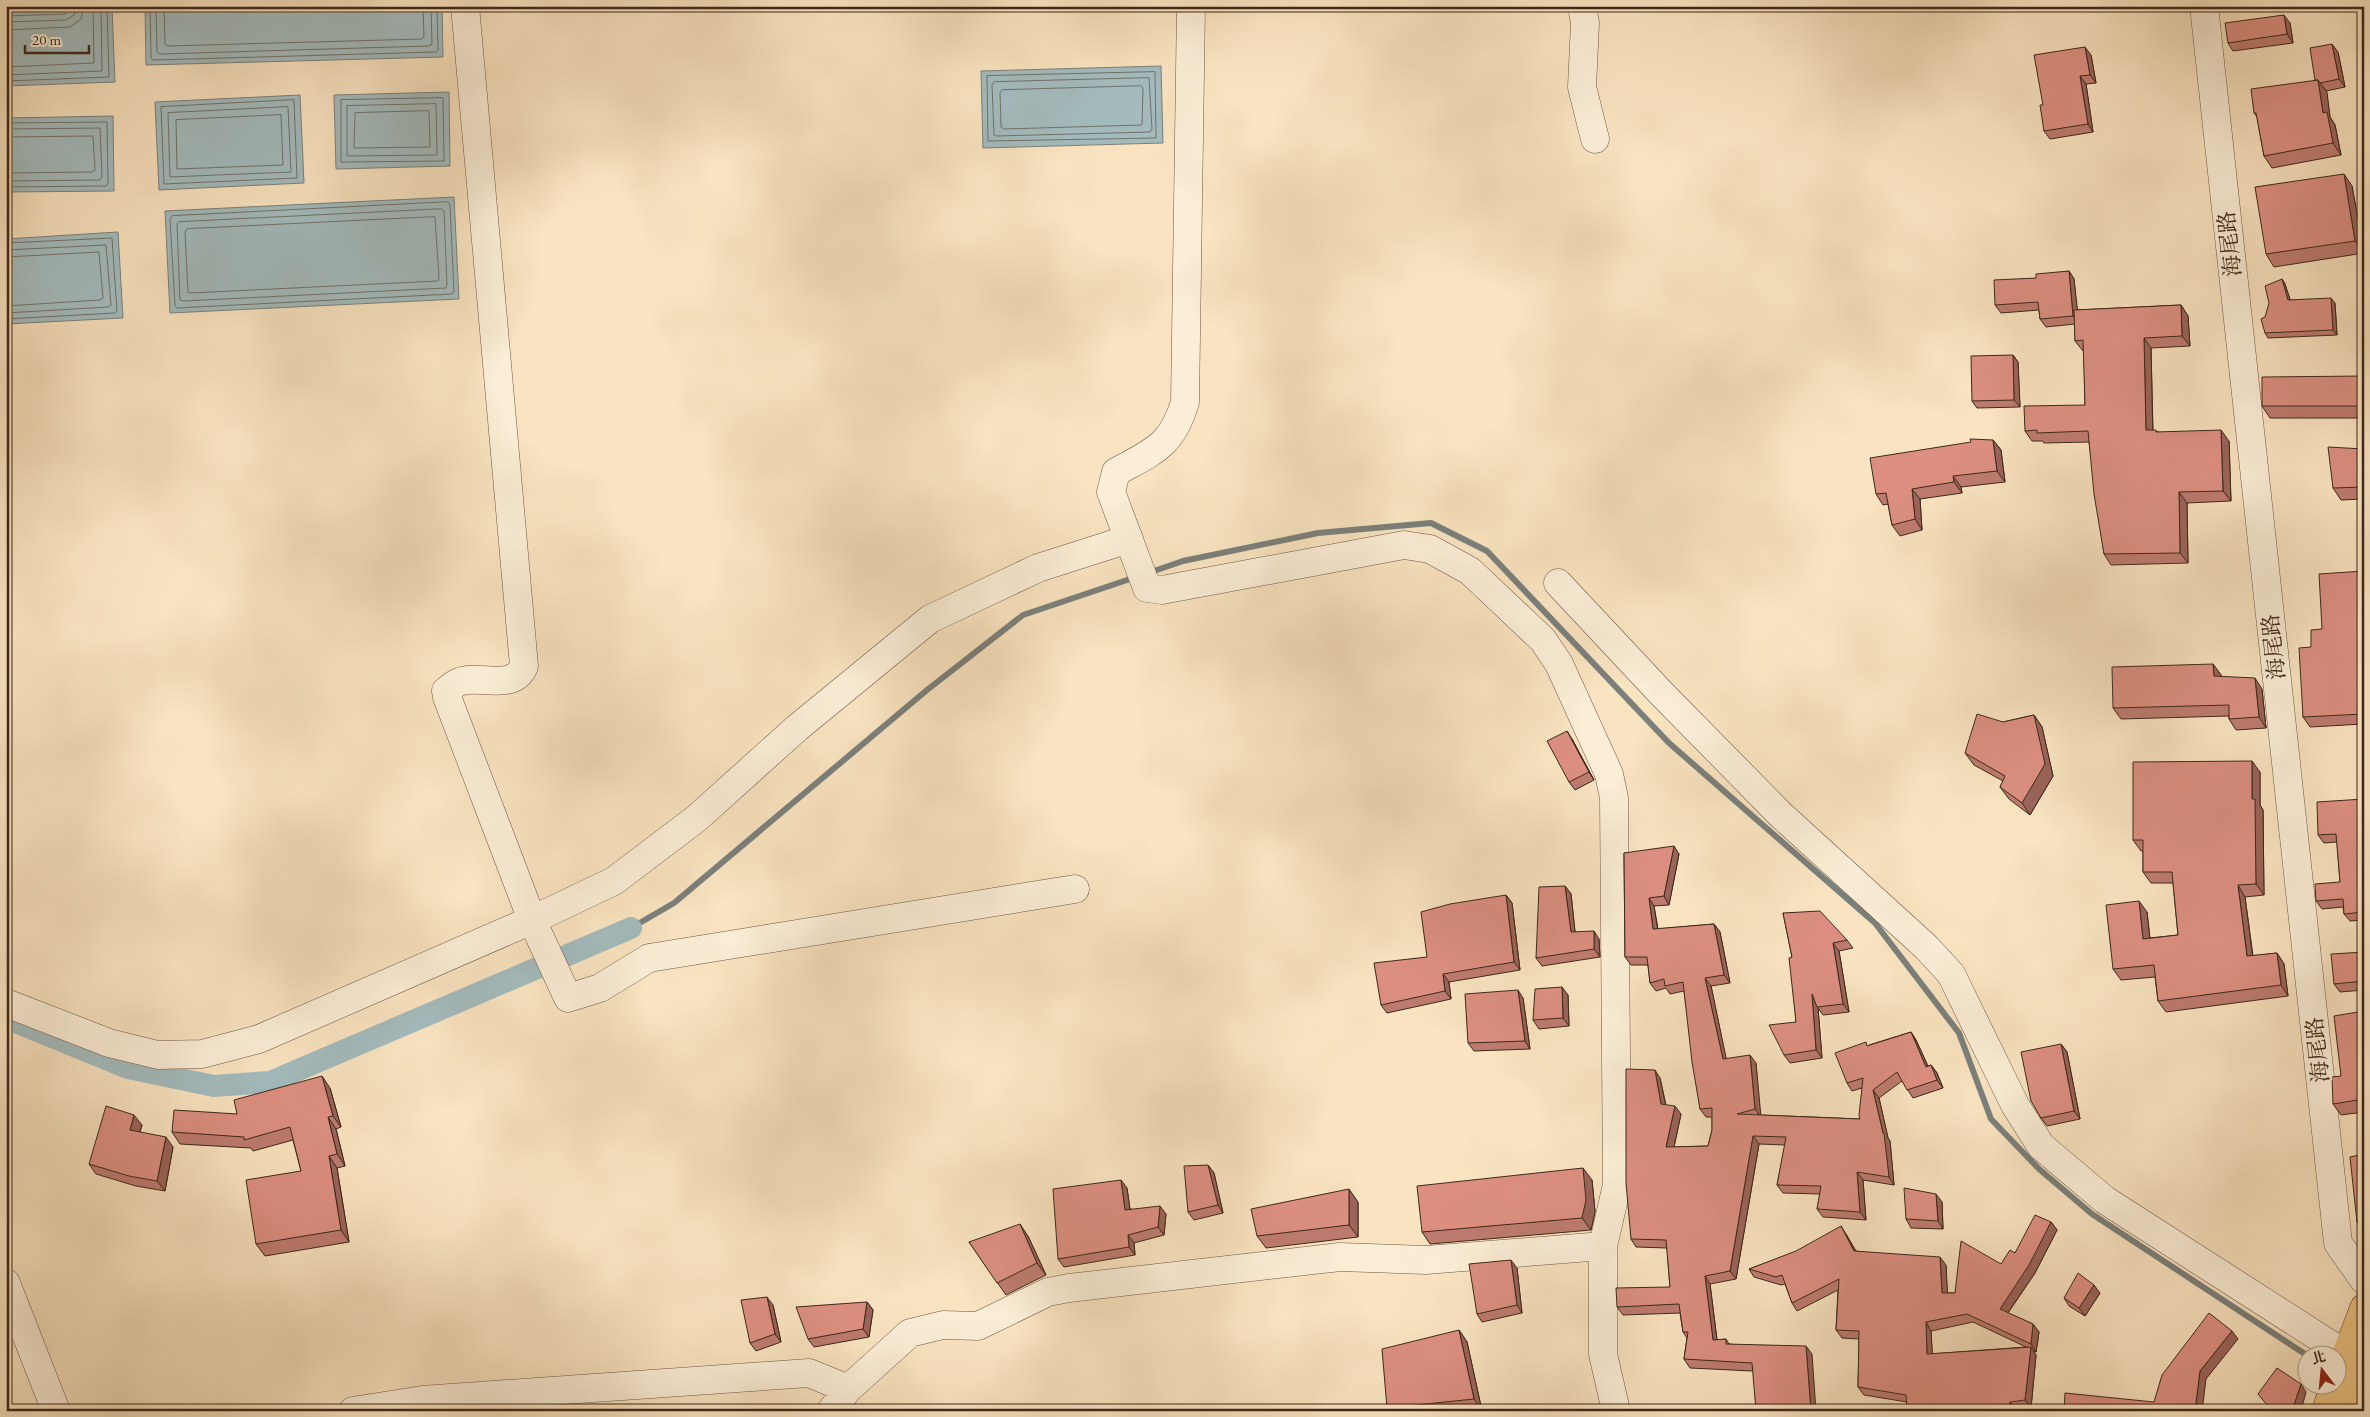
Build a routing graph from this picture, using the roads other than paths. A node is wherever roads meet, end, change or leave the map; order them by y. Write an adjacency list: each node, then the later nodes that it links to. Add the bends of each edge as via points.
1 (465, 6): 9 (street, via 524,666 516,677 507,680 459,682 446,691)
2 (1191, 6): 6 (street, via 1185,402 1180,420 1163,445 1116,472 1111,492)
3 (1582, 6): 5 (street, via 1585,23 1582,87)
4 (2204, 6): 12 (street, 海尾路, via 2338,1243)
5 (1595, 139)
6 (1132, 546): 9 (street, via 1038,568 930,619 797,728 697,818 614,881); 11 (street, via 1147,588 1162,590 1404,545 1430,549 1470,571 1543,640 1560,664 1609,774 1614,798 1617,1185)
7 (1558, 583): 15 (street, via 1780,814 1926,947 1951,974 2015,1105 2041,1146 2105,1200)
8 (1075, 889): 9 (street, via 649,958 600,988 568,998)
9 (534, 925): 10 (street, via 259,1039 202,1054 158,1055 109,1043)
10 (6, 1003)
11 (1603, 1246): 16 (street, via 1426,1260 1340,1257 1069,1288 1048,1292 978,1326 943,1325 910,1333); 20 (street, via 1602,1354)
12 (2364, 1280)
13 (6, 1283): 17 (street)
14 (2364, 1308): 15 (main road)
15 (2350, 1369): 21 (main road); 22 (main road)
16 (848, 1389): 18 (street, via 809,1373 422,1400); 19 (street)
17 (56, 1411)
18 (353, 1411)
19 (831, 1411)
20 (1616, 1411)
21 (2326, 1411)
22 (2349, 1411)

